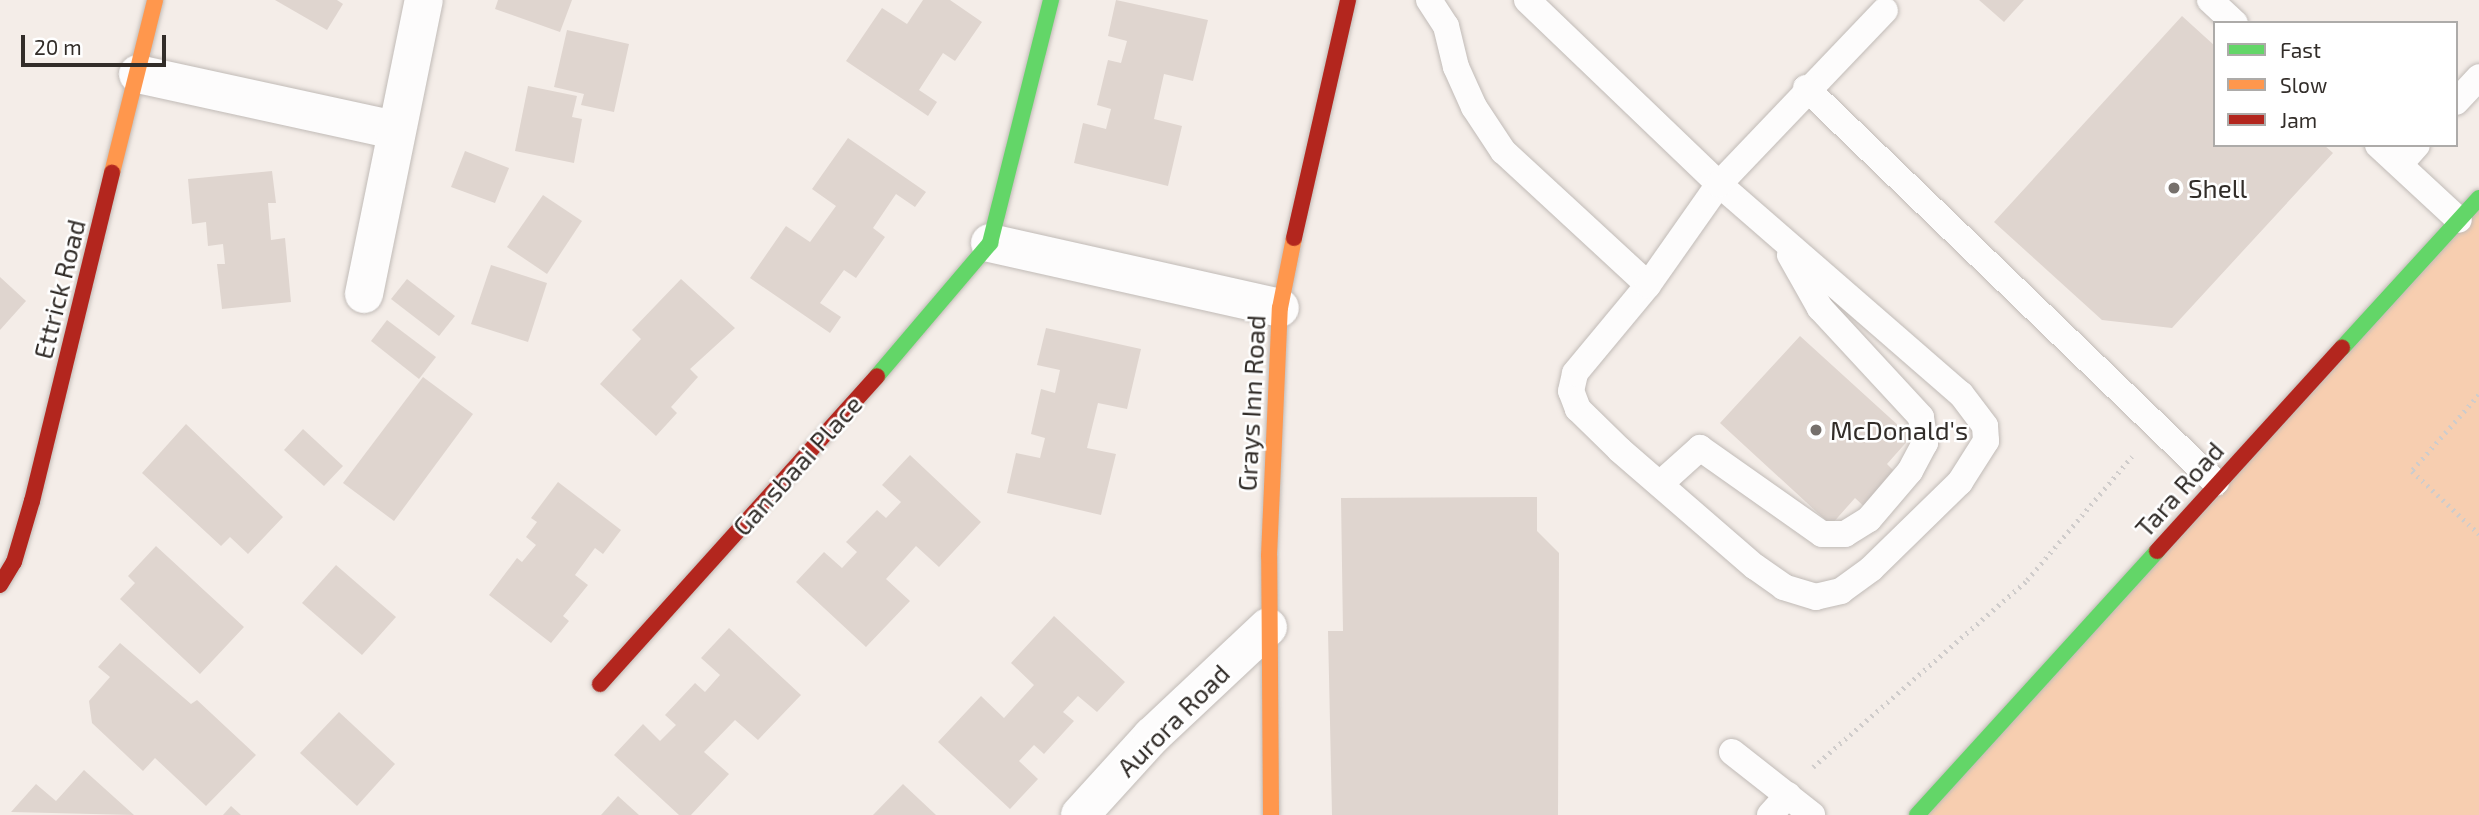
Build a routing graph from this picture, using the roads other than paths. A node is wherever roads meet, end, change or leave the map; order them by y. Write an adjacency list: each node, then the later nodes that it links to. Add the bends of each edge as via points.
1 (155, 0): 10 (street, Ettrick Road)
2 (424, 0): 14 (street)
3 (1051, 0): 21 (street, Gansbaai Place)
4 (1348, 0): 24 (street, Grays Inn Road, via 1310,153)
5 (1429, 0): 22 (lane, via 1446,26 1456,67 1474,107 1503,151)
6 (1527, 0): 17 (lane)
7 (2210, 0): 9 (lane)
8 (1885, 10): 12 (lane)
9 (2233, 21)
10 (138, 74): 14 (street); 27 (street, Ettrick Road, via 32,501 14,562)
11 (2479, 77): 13 (lane)
12 (1806, 88): 17 (lane); 25 (lane)
13 (2458, 100)
14 (394, 130): 23 (street)
15 (2384, 147): 16 (lane)
16 (2409, 155): 19 (lane)
17 (1718, 184): 20 (lane); 22 (lane)
18 (2479, 198): 19 (street, Tara Road)
19 (2459, 220): 25 (street, Tara Road)
20 (1781, 238): 26 (lane, via 1821,309 1916,410 1925,443 1910,471 1869,519 1845,534 1822,534 1700,448); 26 (lane, via 1961,394 1984,426 1986,441 1976,462 1871,569 1841,591 1816,597 1784,587 1755,566)
21 (990, 243): 24 (street); 29 (street, Gansbaai Place, via 897,354)
22 (1648, 285): 26 (lane, via 1575,373 1571,391 1578,409)
23 (364, 294)
24 (1280, 308): 28 (street, Grays Inn Road, via 1272,418)
25 (2216, 483): 36 (street, Tara Road)
26 (1660, 484)
27 (0, 585)
28 (1268, 627): 32 (street, Aurora Road, via 1152,736); 33 (street, Grays Inn Road)
29 (600, 684)
30 (1732, 752): 31 (lane)
31 (1788, 795): 34 (lane); 35 (lane)
32 (1080, 815)
33 (1271, 815)
34 (1770, 815)
35 (1812, 815)
36 (1917, 815)

